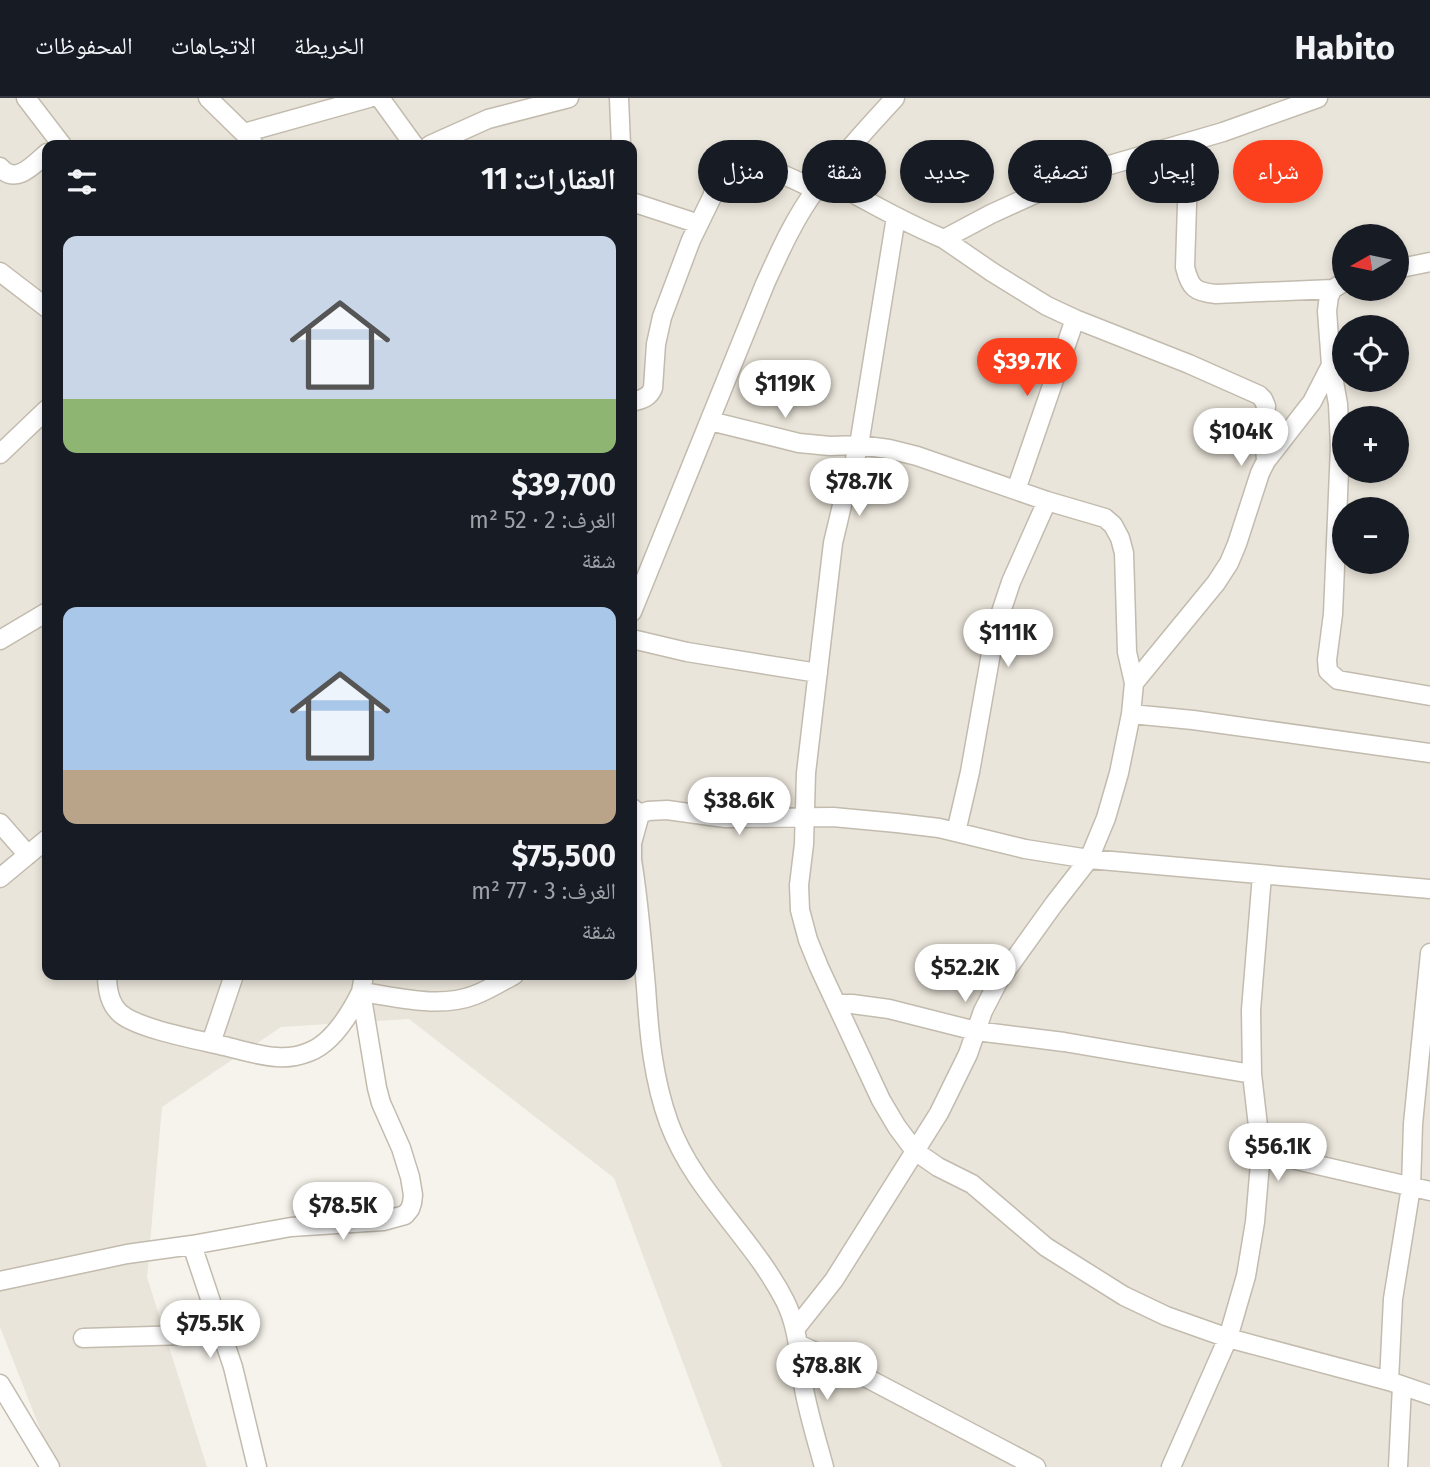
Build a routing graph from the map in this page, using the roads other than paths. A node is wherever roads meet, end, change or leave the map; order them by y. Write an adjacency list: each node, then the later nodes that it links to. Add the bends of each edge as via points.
1 (26, 98): 10 (street)
2 (208, 98): 9 (street)
3 (369, 98): 9 (street)
4 (380, 98): 11 (street)
5 (619, 98): 13 (street)
6 (895, 98): 14 (street)
7 (1318, 98): 15 (street)
8 (562, 99): 12 (street, via 488,119)
9 (249, 139)
10 (52, 140)
11 (410, 140)
12 (441, 140)
13 (621, 140)
14 (857, 140)
15 (1195, 140)
16 (42, 157): 18 (street, via 13,176)
17 (1126, 161): 26 (street, via 1068,180)
18 (0, 167)
19 (802, 180): 25 (street, via 729,157)
20 (808, 203): 37 (street, via 765,284)
21 (864, 203): 24 (street)
22 (1187, 203): 30 (street, via 1185,267 1191,285 1216,294)
23 (637, 204): 25 (street)
24 (896, 217): 26 (street); 38 (street)
25 (699, 224): 35 (street, via 658,330 651,394)
26 (944, 239): 33 (street, via 1020,290)
27 (1430, 262): 28 (street)
28 (1409, 266)
29 (0, 272): 32 (street)
30 (1332, 286)
31 (1332, 293): 34 (street, via 1327,311)
32 (42, 304)
33 (1075, 319): 40 (street, via 1259,395 1266,406); 41 (street)
34 (1331, 365): 40 (street, via 1312,402); 49 (street, via 1340,447 1328,671 1338,680)
35 (637, 401)
36 (42, 414): 39 (street)
37 (710, 421): 38 (street, via 799,443); 43 (street)
38 (859, 445): 41 (street, via 917,456); 47 (street, via 833,543)
39 (0, 454)
40 (1266, 461): 48 (street, via 1222,575)
41 (1016, 490): 42 (street)
42 (1047, 500): 48 (street, via 1105,518 1120,538 1125,553 1127,652); 55 (street, via 999,618)
43 (637, 600)
44 (42, 615): 45 (street)
45 (0, 640)
46 (637, 640): 47 (street)
47 (818, 673): 53 (street)
48 (1134, 683): 50 (street)
49 (1430, 696)
50 (1131, 714): 51 (street); 58 (street, via 1119,774)
51 (1430, 753)
52 (637, 811): 53 (street)
53 (805, 818): 55 (street, via 833,817); 68 (street, via 800,910)
54 (0, 822): 57 (street)
55 (956, 832): 58 (street)
56 (42, 843): 57 (street)
57 (28, 855): 60 (street)
58 (1089, 859): 59 (street); 69 (street, via 998,982)
59 (1262, 875): 61 (street); 72 (street, via 1251,1010)
60 (0, 878)
61 (1430, 889)
62 (637, 920): 80 (street, via 650,1046 668,1121 693,1172 775,1282)
63 (1430, 953): 70 (street)
64 (107, 980): 71 (street, via 111,999 131,1021)
65 (232, 980): 71 (street)
66 (504, 980): 67 (street, via 474,995 434,1002)
67 (363, 983): 71 (street, via 346,1018 321,1046 308,1052 268,1056); 77 (street, via 381,1103 410,1177 413,1195 408,1212 391,1220 290,1227)
68 (836, 1004): 69 (street, via 889,1009); 73 (street, via 881,1100)
69 (976, 1031): 72 (street); 73 (street, via 952,1087)
70 (1426, 1040): 75 (street, via 1413,1124)
71 (211, 1043)
72 (1252, 1074): 74 (street)
73 (915, 1151): 80 (street); 82 (street, via 972,1184 1046,1247 1124,1296)
74 (1261, 1153): 75 (street); 82 (street, via 1255,1222)
75 (1411, 1187): 76 (street); 83 (street, via 1393,1299)
76 (1430, 1191)
77 (192, 1245): 78 (street); 79 (street)
78 (0, 1282)
79 (221, 1334): 81 (street); 87 (street)
80 (797, 1336): 88 (street, via 804,1388); 89 (street, via 827,1357)
81 (83, 1338)
82 (1228, 1338): 83 (street); 90 (street)
83 (1396, 1383): 85 (street); 91 (street)
84 (0, 1384): 86 (street)
85 (1430, 1395)
86 (50, 1467)
87 (257, 1467)
88 (824, 1467)
89 (1036, 1467)
90 (1171, 1467)
91 (1398, 1467)

